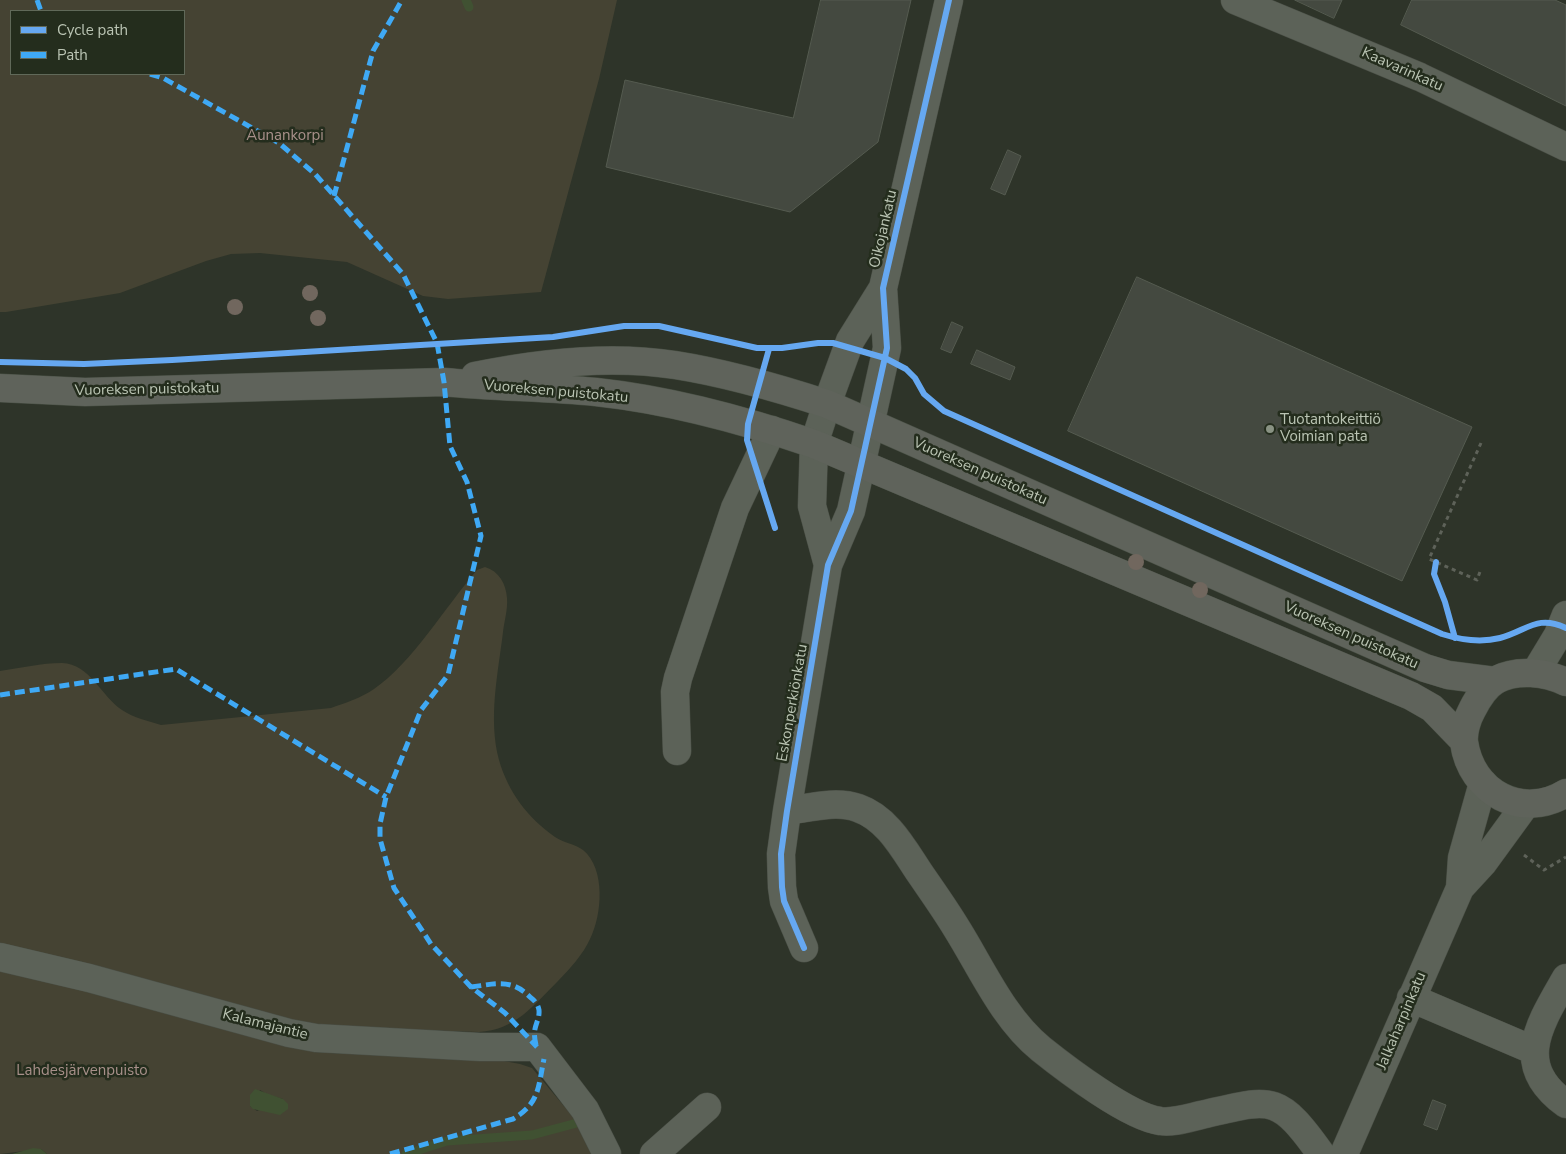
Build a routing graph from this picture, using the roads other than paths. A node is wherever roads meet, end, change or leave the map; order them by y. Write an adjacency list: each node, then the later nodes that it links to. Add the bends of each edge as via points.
1 (949, 0): 4 (street, Oikojankatu)
2 (1235, 0): 3 (street, Kaavarinkatu, via 1420,77)
3 (1566, 147)
4 (883, 288): 7 (street, Oikojankatu, via 850,341); 8 (street, Oikojankatu, via 887,348)
5 (444, 382): 6 (main road, Vuoreksen puistokatu, via 85,392); 7 (main road, Vuoreksen puistokatu, via 506,370 596,361 675,365 787,391); 9 (main road, Vuoreksen puistokatu, via 595,392 672,404)
6 (0, 388)
7 (827, 404): 8 (main road, Vuoreksen puistokatu); 10 (street, Oikojankatu)
8 (869, 423): 11 (street, Oikojankatu); 15 (main road, Vuoreksen puistokatu, via 1424,668 1448,675)
9 (772, 430): 10 (main road, Vuoreksen puistokatu); 18 (street, via 735,508 678,678 675,692)
10 (814, 444): 11 (main road, Vuoreksen puistokatu); 12 (street, Eskonperkiönkatu, via 812,506)
11 (861, 464): 12 (street, Eskonperkiönkatu, via 851,511); 17 (main road, Vuoreksen puistokatu, via 1411,696 1432,708)
12 (828, 565): 22 (street, Eskonperkiönkatu)
13 (1566, 615): 14 (street)
14 (1535, 673): 15 (main road, Vuoreksen puistokatu); 16 (main road, via 1555,676)
15 (1495, 681): 17 (main road, via 1478,699 1467,719)
16 (1566, 682)
17 (1464, 741): 19 (main road, via 1470,766)
18 (677, 751)
19 (1483, 784): 21 (main road, via 1503,800); 23 (street, Jalkaharpinkatu, via 1462,858)
20 (1566, 793): 21 (main road, via 1555,800)
21 (1526, 804): 23 (street, Jalkaharpinkatu, via 1483,863)
22 (787, 811): 24 (street, Eskonperkiönkatu, via 781,854 782,887 784,901); 33 (street, via 842,804 871,814 883,824 957,928 1021,1029 1041,1048 1123,1107 1160,1121 1176,1121 1254,1103 1268,1104 1292,1117)
23 (1460, 888): 27 (street, Jalkaharpinkatu)
24 (804, 948)
25 (0, 957): 31 (street, Kalamajantie, via 89,978 289,1034 471,1047 537,1047 585,1110)
26 (1566, 978): 28 (street)
27 (1411, 998): 28 (street); 34 (street, Jalkaharpinkatu)
28 (1533, 1050): 29 (street, via 1535,1067 1542,1081)
29 (1566, 1104)
30 (707, 1107): 32 (street)
31 (607, 1154)
32 (654, 1154)
33 (1321, 1154)
34 (1344, 1154)

